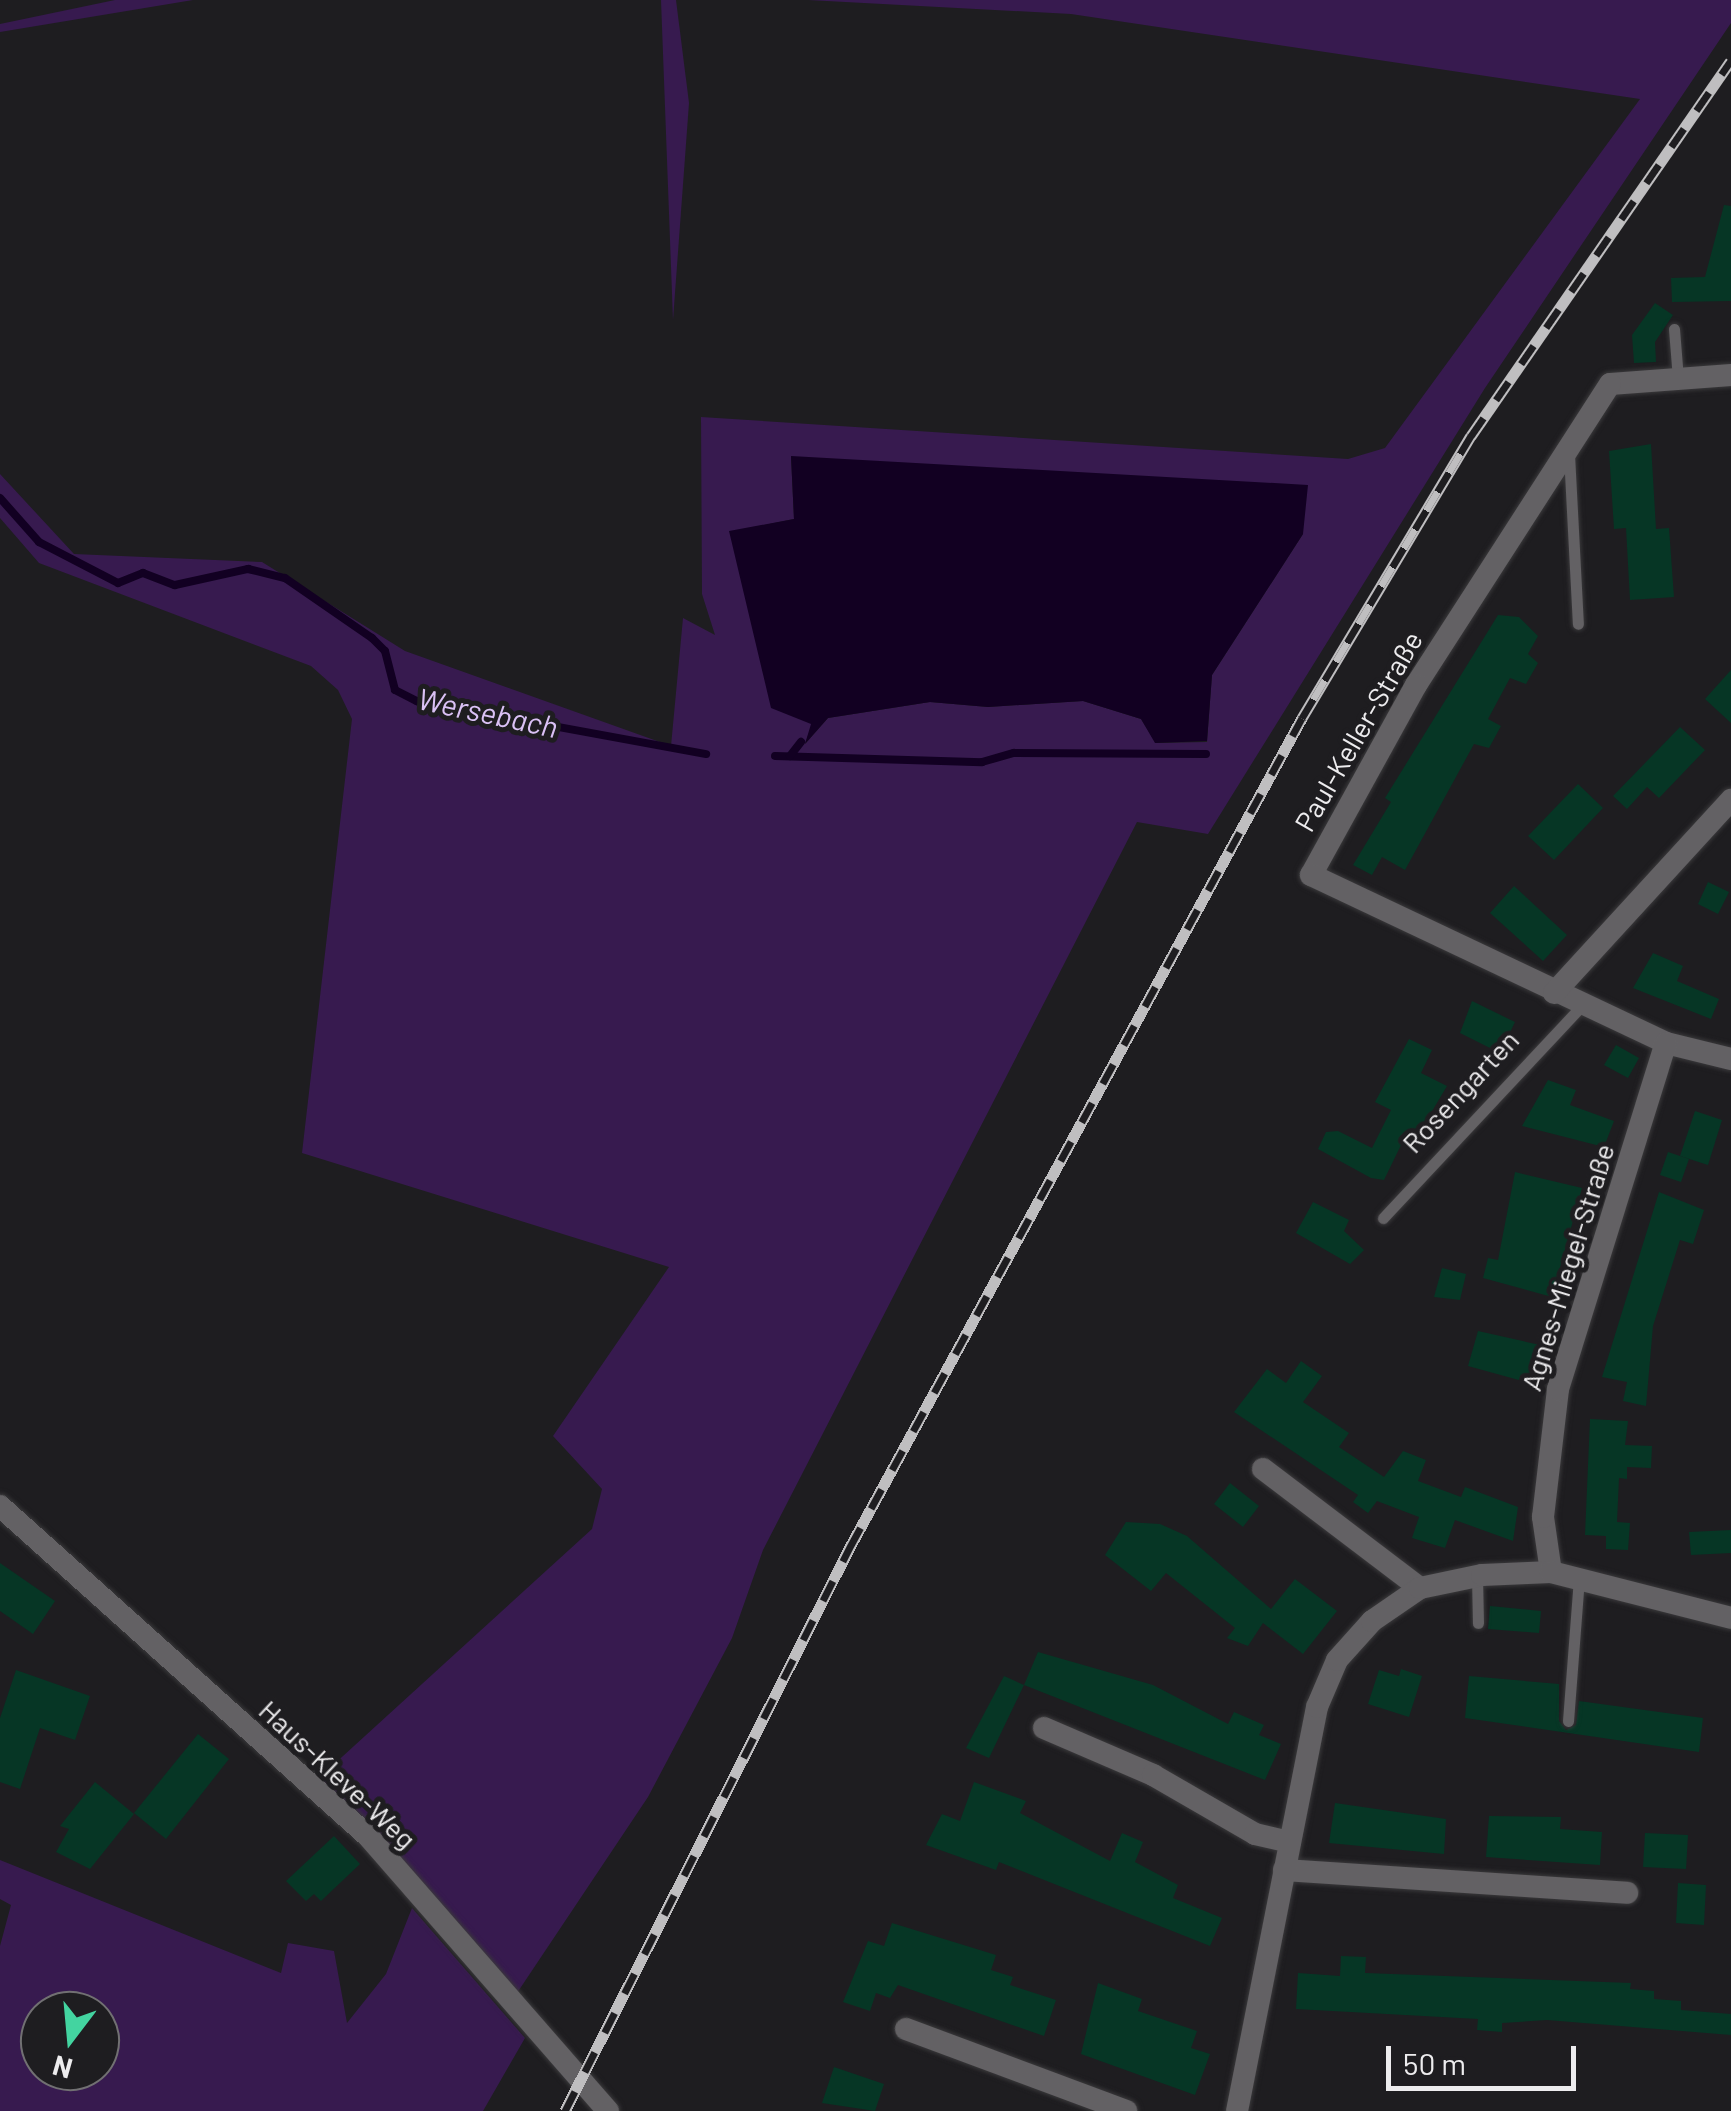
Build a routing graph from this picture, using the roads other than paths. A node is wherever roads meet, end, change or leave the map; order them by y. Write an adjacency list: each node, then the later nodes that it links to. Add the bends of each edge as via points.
1 (1674, 329): 3 (lane)
2 (1731, 375): 3 (street, Paul-Keller-Straße)
3 (1678, 379): 4 (street, Paul-Keller-Straße, via 1610,384)
4 (1568, 445): 5 (lane); 7 (street, Paul-Keller-Straße, via 1416,685 1311,875)
5 (1578, 624)
6 (1731, 800): 7 (street)
7 (1554, 993): 8 (street, Paul-Keller-Straße)
8 (1582, 1005): 9 (street, Paul-Keller-Straße); 11 (lane, Rosengarten)
9 (1666, 1043): 10 (street, Paul-Keller-Straße); 14 (street, Agnes-Miegel-Straße, via 1558,1388 1542,1517)
10 (1731, 1060)
11 (1382, 1218)
12 (1263, 1469): 17 (street)
13 (0, 1506): 26 (street, Haus-Kleve-Weg, via 368,1836)
14 (1551, 1572): 15 (street); 16 (street)
15 (1477, 1576): 17 (street); 19 (lane)
16 (1579, 1580): 18 (street); 20 (lane)
17 (1420, 1588): 22 (street, via 1372,1621 1336,1660 1317,1707)
18 (1731, 1618)
19 (1478, 1623)
20 (1568, 1721)
21 (1044, 1728): 22 (street, via 1152,1775 1255,1834)
22 (1290, 1842): 23 (street)
23 (1284, 1870): 24 (street); 28 (street)
24 (1628, 1893)
25 (906, 2029): 27 (street)
26 (608, 2111)
27 (1126, 2111)
28 (1237, 2111)

